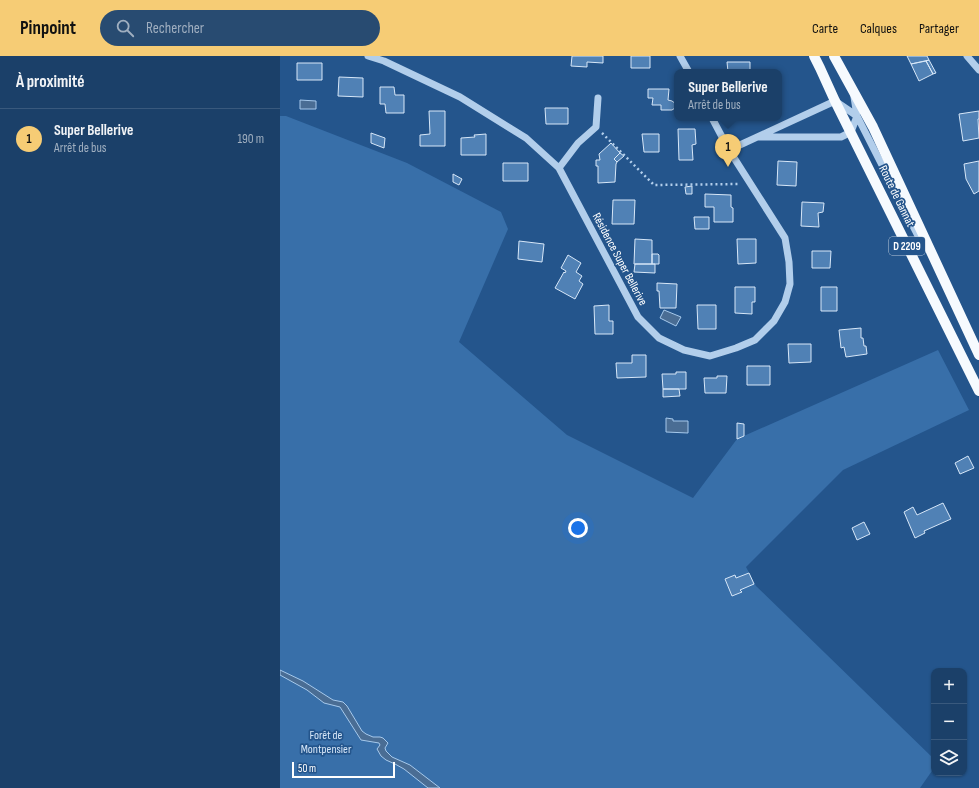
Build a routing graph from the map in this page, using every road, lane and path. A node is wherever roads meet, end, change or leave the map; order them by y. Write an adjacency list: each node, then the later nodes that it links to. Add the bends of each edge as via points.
1 (368, 56): 17 (street, Résidence Super Bellerive, via 460,97 526,138)
2 (680, 56): 6 (street)
3 (814, 56): 10 (main road, Route de Gannat / D 2209)
4 (834, 56): 8 (main road, Route de Gannat / D 2209)
5 (967, 56): 7 (street)
6 (686, 69)
7 (979, 70)
8 (852, 89): 11 (street); 19 (main road, Route de Gannat / D 2209, via 876,134)
9 (598, 98): 13 (street)
10 (835, 102): 11 (street); 14 (main road, Route de Gannat / D 2209); 15 (street)
11 (857, 116): 14 (street); 19 (street)
12 (714, 121): 16 (street, Résidence Super Bellerive)
13 (596, 127): 17 (street, via 578,143); 18 (path, via 654,185)
14 (851, 132): 15 (street, via 841,137); 20 (main road, Route de Gannat / D 2209)
15 (756, 137): 16 (street)
16 (729, 150): 18 (street, Résidence Super Bellerive)
17 (559, 168): 18 (street, Résidence Super Bellerive, via 638,317 659,338 684,350 710,356 754,340 774,321 785,302 790,284 784,238)
18 (750, 184)
19 (979, 355)
20 (979, 391)

